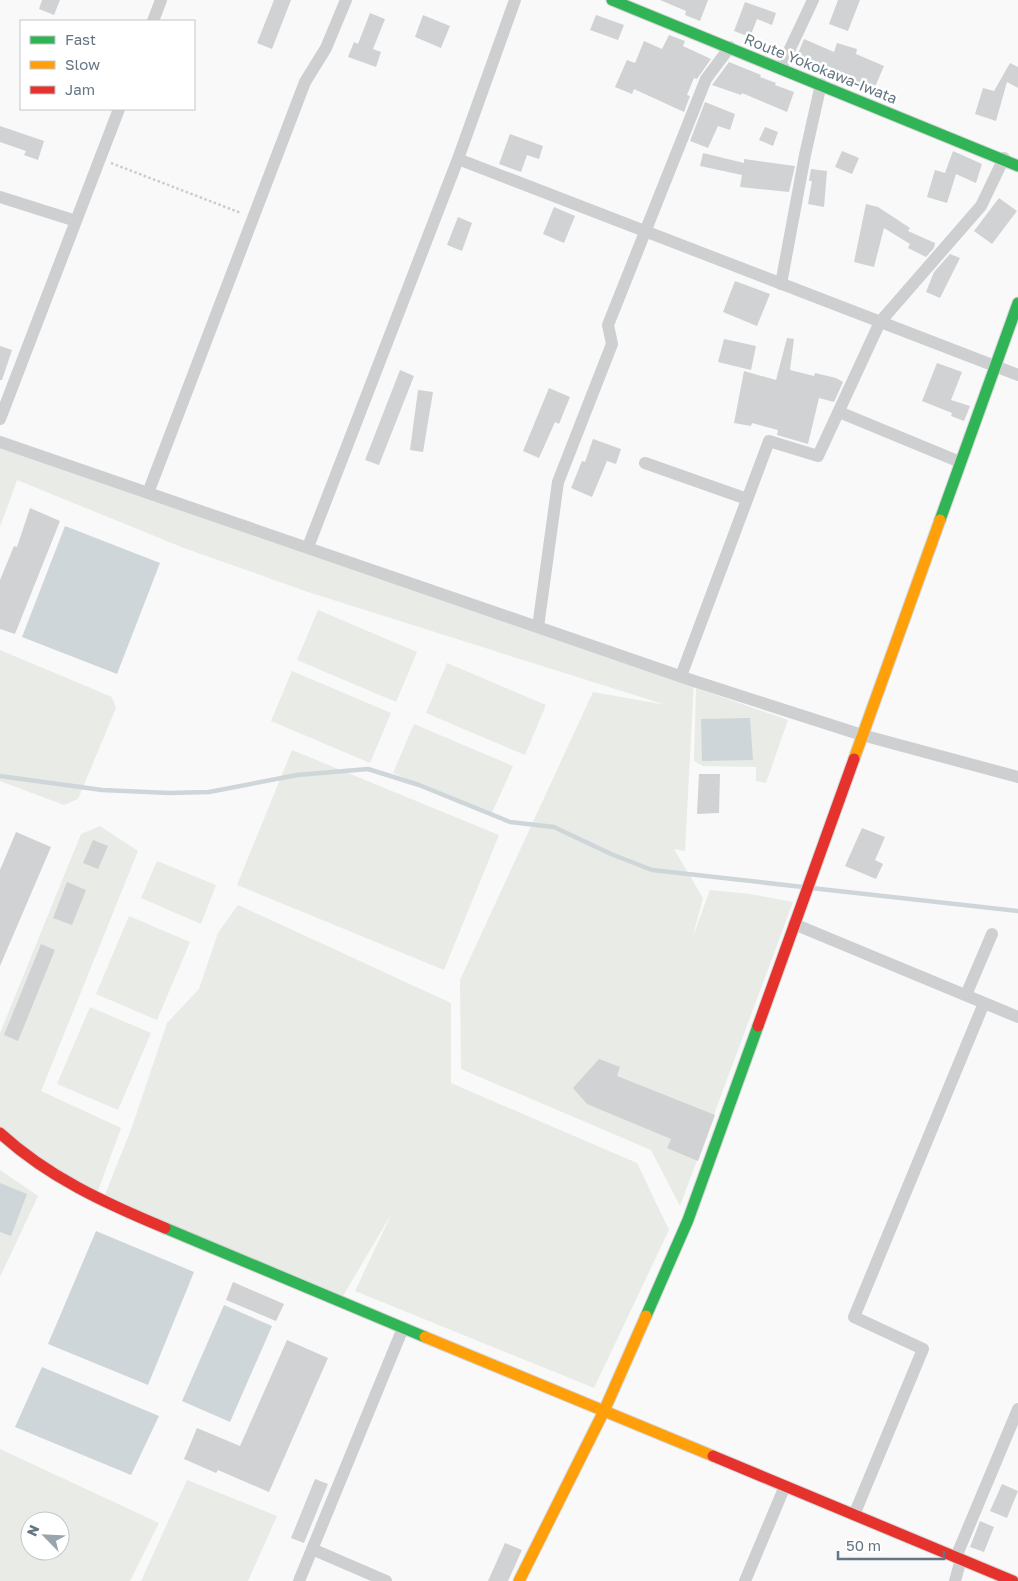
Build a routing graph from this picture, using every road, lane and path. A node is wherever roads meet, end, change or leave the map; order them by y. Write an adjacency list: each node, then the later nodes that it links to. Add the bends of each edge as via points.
1 (161, 0): 7 (street)
2 (346, 0): 17 (street, via 326,48 305,82)
3 (515, 0): 14 (street)
4 (612, 0): 6 (street, Route Yokokawa-Iwata)
5 (813, 0): 9 (street)
6 (627, 3): 8 (street, Route Yokokawa-Iwata)
7 (153, 20)
8 (730, 46): 9 (street, Route Yokokawa-Iwata); 19 (street, via 706,79)
9 (781, 68): 10 (street, Route Yokokawa-Iwata)
10 (821, 84): 12 (street, Route Yokokawa-Iwata); 20 (street)
11 (119, 110): 13 (street)
12 (1004, 158): 15 (street, Route Yokokawa-Iwata); 22 (street, via 981,206)
13 (100, 159): 17 (path); 18 (street)
14 (458, 159): 19 (street); 32 (street)
15 (1018, 166)
16 (0, 197): 18 (street)
17 (253, 218): 30 (street)
18 (76, 221): 26 (street)
19 (644, 232): 20 (street); 33 (street, via 608,325 612,344 558,482)
20 (781, 284): 22 (street)
21 (1018, 303): 23 (street)
22 (880, 322): 23 (street); 25 (street)
23 (996, 366): 24 (street); 28 (street)
24 (1018, 375)
25 (839, 412): 28 (street); 31 (street, via 818,456 769,441)
26 (0, 419)
27 (0, 442): 30 (street)
28 (960, 462): 35 (street)
29 (644, 463): 31 (street)
30 (148, 493): 32 (street)
31 (747, 499): 34 (street)
32 (308, 547): 33 (street)
33 (538, 628): 34 (street)
34 (681, 676): 35 (street)
35 (862, 735): 36 (street); 37 (street)
36 (1018, 777)
37 (794, 924): 39 (street); 45 (street, via 688,1220)
38 (992, 934): 39 (street)
39 (966, 996): 40 (street)
40 (984, 1003): 41 (street); 47 (street, via 854,1317 923,1349)
41 (1018, 1017)
42 (1, 1135): 43 (street, via 47,1171 102,1202)
43 (403, 1328): 45 (street); 48 (street)
44 (1018, 1409): 49 (street)
45 (604, 1411): 46 (street); 52 (street)
46 (785, 1486): 47 (street); 53 (street)
47 (854, 1515): 49 (street)
48 (312, 1549): 50 (street); 51 (street)
49 (958, 1558): 54 (street); 55 (street)
50 (299, 1581)
51 (386, 1581)
52 (519, 1581)
53 (745, 1581)
54 (955, 1581)
55 (1013, 1581)

